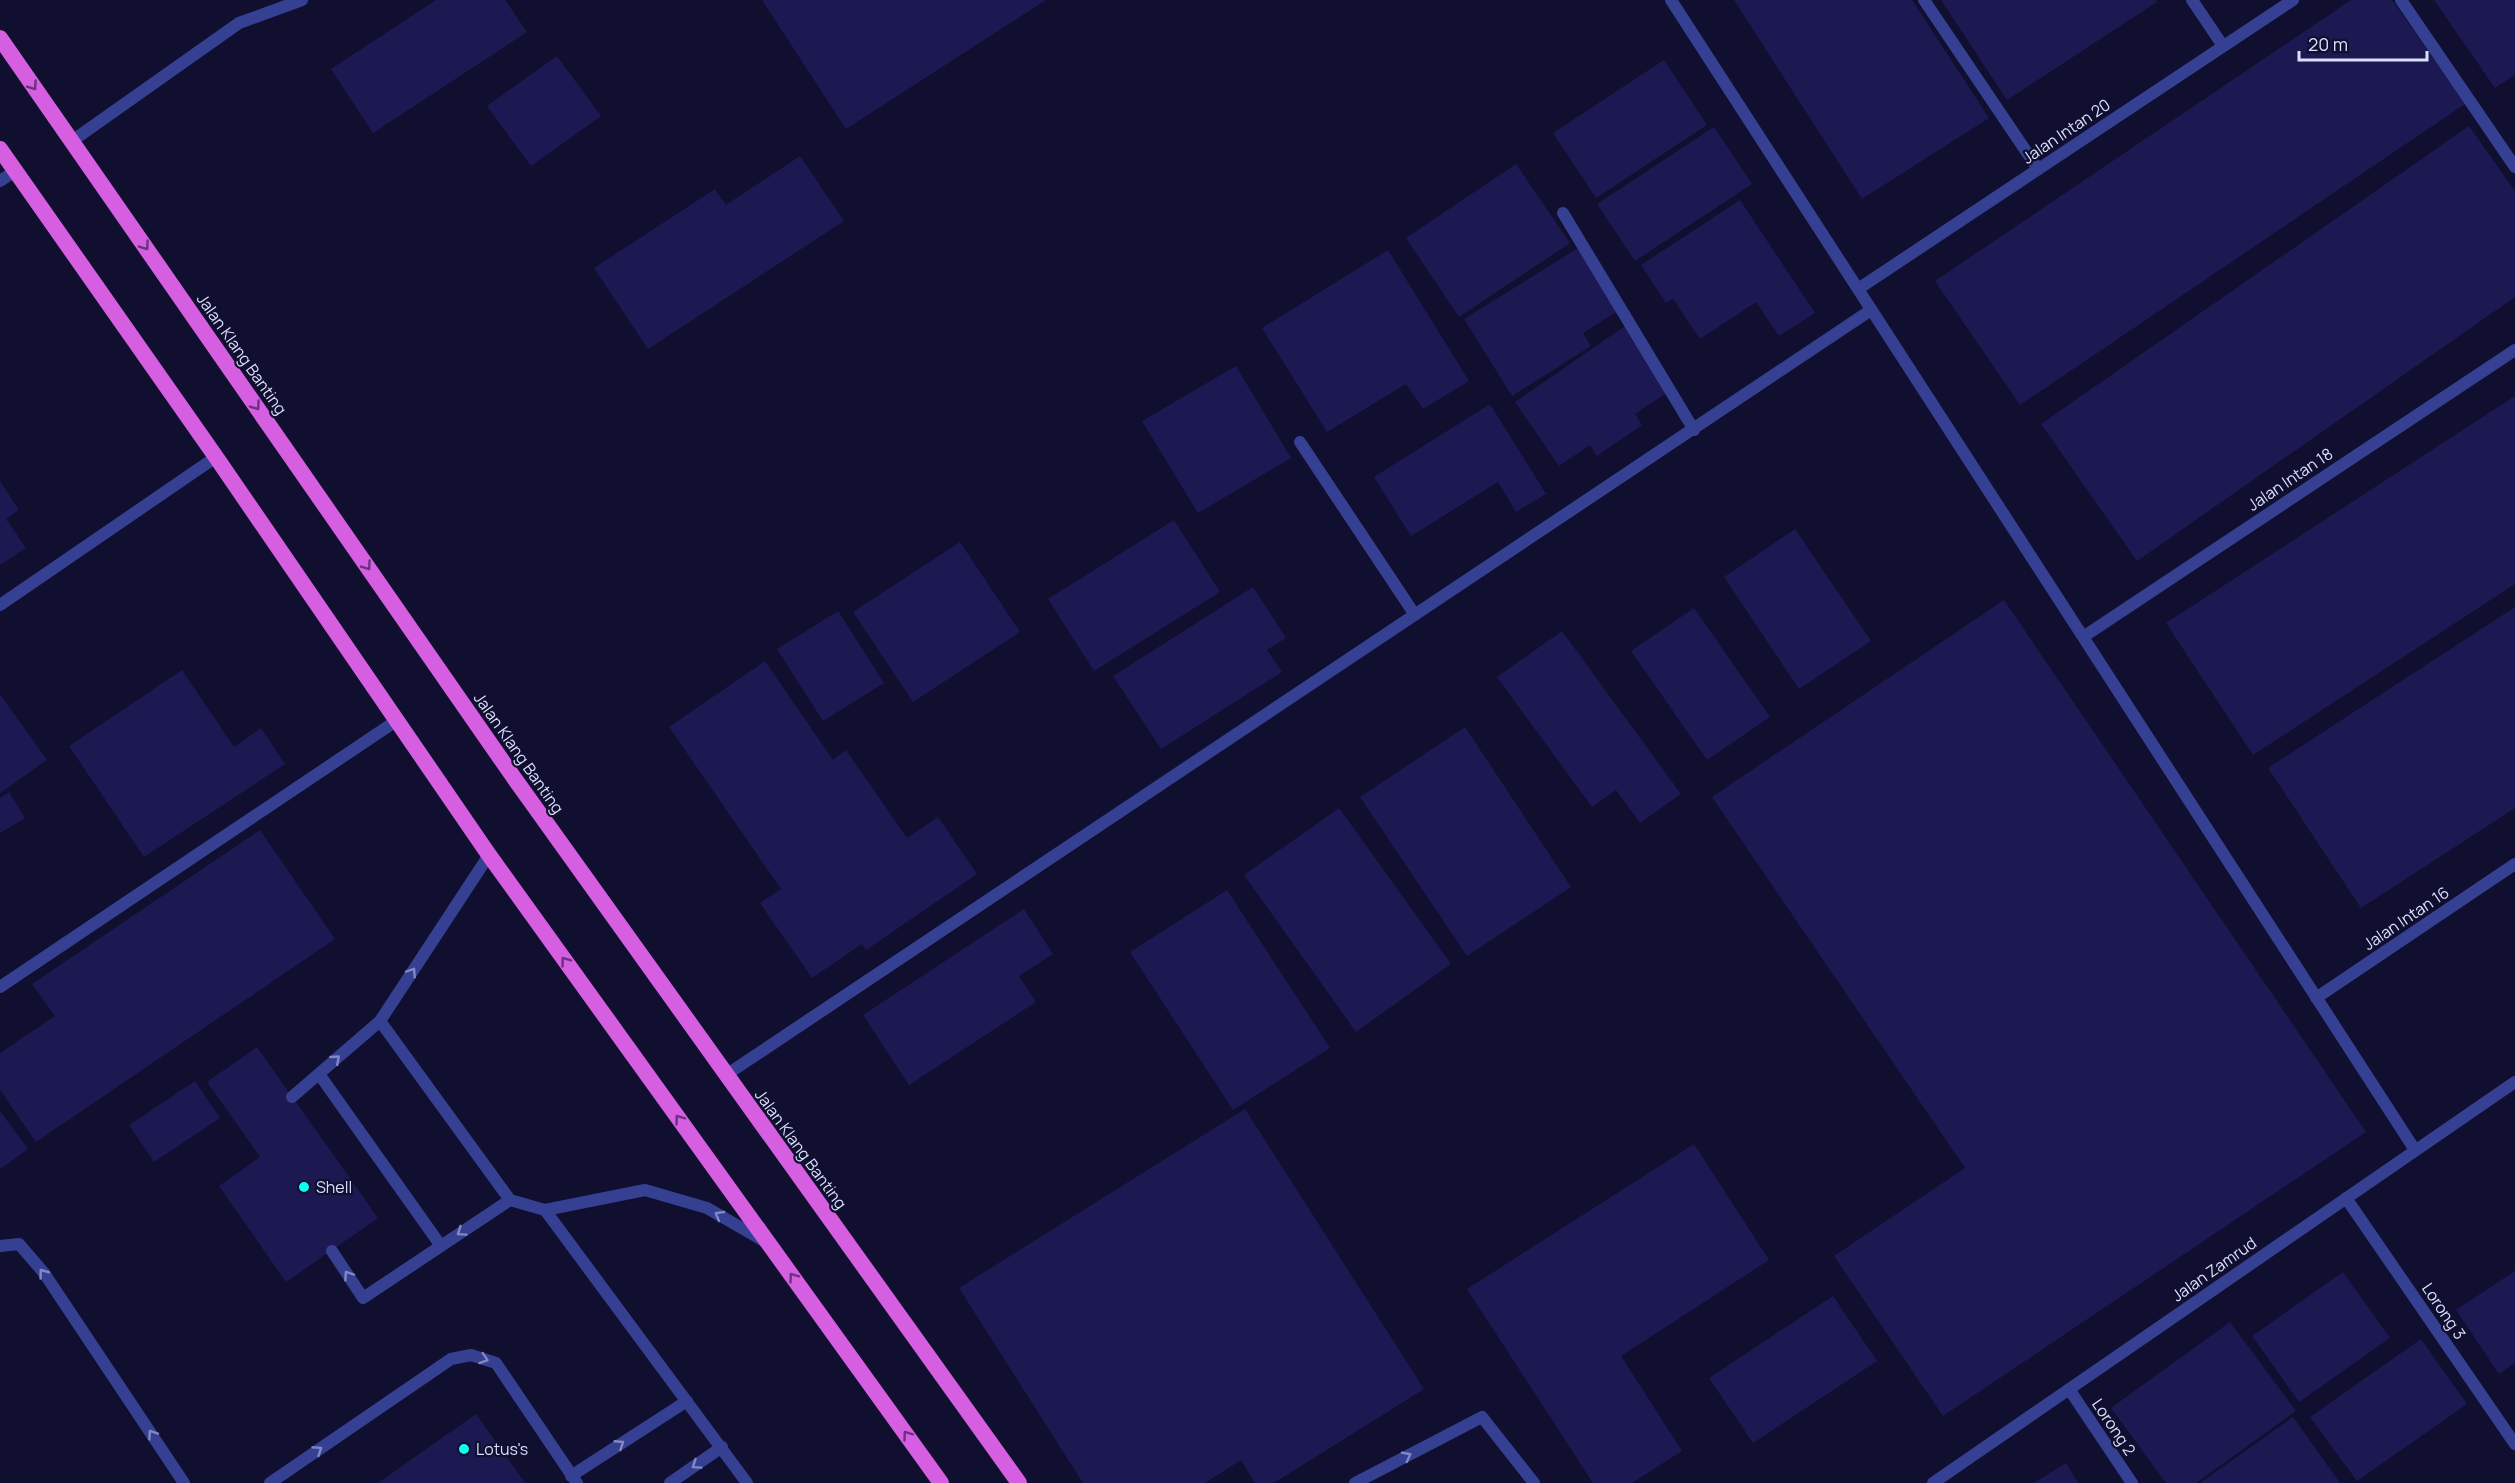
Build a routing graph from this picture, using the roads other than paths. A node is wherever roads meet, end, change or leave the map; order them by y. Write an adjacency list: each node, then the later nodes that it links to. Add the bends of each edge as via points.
1 (302, 0): 9 (street, via 239,23)
2 (1671, 0): 16 (street)
3 (1924, 0): 12 (street)
4 (2192, 0): 8 (street)
5 (2293, 0): 8 (street, Jalan Intan 20)
6 (2401, 0): 11 (street)
7 (0, 38): 9 (highway, Jalan Klang Banting, one-way to 9)
8 (2223, 46): 12 (street, Jalan Intan 20)
9 (72, 141): 32 (highway, Jalan Klang Banting, one-way to 32, via 512,775)
10 (0, 149): 13 (highway)
11 (2515, 167)
12 (2038, 169): 16 (street, Jalan Intan 20)
13 (15, 171): 14 (street); 21 (highway)
14 (0, 181)
15 (1563, 213): 19 (street)
16 (1858, 289): 17 (street)
17 (1871, 310): 19 (street); 24 (street)
18 (2515, 350): 24 (street, Jalan Intan 18)
19 (1694, 430): 23 (street)
20 (1300, 442): 23 (street)
21 (216, 457): 22 (street); 25 (highway)
22 (0, 605)
23 (1415, 615): 32 (street)
24 (2083, 637): 29 (street)
25 (396, 722): 26 (highway); 28 (street)
26 (489, 855): 30 (street, one-way to 26); 39 (highway, one-way to 26)
27 (2515, 864): 29 (street, Jalan Intan 16)
28 (0, 987)
29 (2316, 998): 35 (street)
30 (380, 1021): 31 (street, one-way to 30); 37 (street)
31 (319, 1074): 34 (street); 41 (street)
32 (726, 1075): 53 (highway, Jalan Klang Banting)
33 (2515, 1082): 35 (street, Jalan Zamrud)
34 (292, 1097)
35 (2415, 1150): 36 (street, Jalan Zamrud)
36 (2346, 1198): 43 (street, Jalan Zamrud); 45 (street, Lorong 3)
37 (510, 1200): 38 (street); 41 (street, one-way to 41)
38 (545, 1210): 39 (street, one-way to 38, via 707,1208 645,1190); 44 (street)
39 (769, 1244): 48 (highway, one-way to 39)
40 (0, 1246): 49 (street, one-way to 40, via 44,1273 19,1244)
41 (441, 1246): 42 (street, one-way to 42, via 363,1298)
42 (332, 1251)
43 (2069, 1389): 56 (street, Jalan Zamrud); 57 (street, Lorong 2)
44 (687, 1401): 46 (street); 47 (street, one-way to 44)
45 (2515, 1444)
46 (722, 1448): 51 (street, one-way to 51); 52 (street)
47 (574, 1480): 50 (street, one-way to 47, via 451,1359 471,1355 496,1363)
48 (940, 1482)
49 (184, 1483)
50 (270, 1483)
51 (670, 1483)
52 (747, 1483)
53 (1019, 1483)
54 (1355, 1483): 55 (street, one-way to 55, via 1482,1417)
55 (1534, 1483)
56 (1933, 1483)
57 (2132, 1483)

